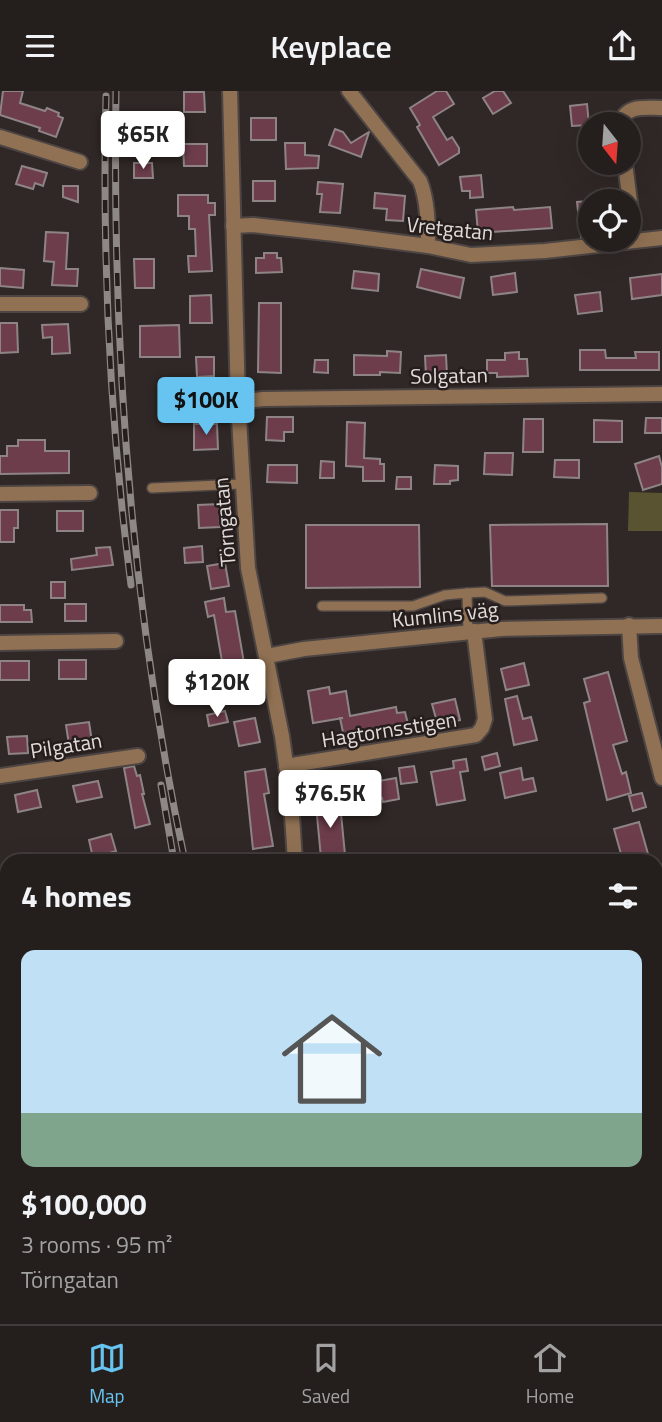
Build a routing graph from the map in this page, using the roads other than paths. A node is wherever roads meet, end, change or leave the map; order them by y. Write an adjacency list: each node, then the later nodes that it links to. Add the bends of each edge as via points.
1 (230, 91): 7 (street, Törngatan)
2 (349, 91): 10 (street, via 420,181)
3 (662, 108): 4 (street)
4 (627, 112)
5 (0, 137): 6 (street)
6 (80, 162)
7 (233, 226): 10 (street, Vretgatan); 15 (street, Törngatan)
8 (662, 238): 9 (street, Vretgatan)
9 (641, 240)
10 (428, 246): 11 (street, Vretgatan, via 471,255)
11 (578, 246)
12 (0, 304): 13 (street)
13 (81, 304)
14 (662, 394): 15 (street, Solgatan)
15 (238, 402): 16 (street, Törngatan)
16 (242, 484): 17 (lane); 28 (street, Törngatan, via 248,568)
17 (152, 488)
18 (89, 493): 19 (street)
19 (0, 494)
20 (467, 593): 21 (lane, via 485,592 505,601); 22 (lane, via 413,606); 25 (lane)
21 (602, 599)
22 (322, 606)
23 (629, 625): 24 (street, Kumlins väg); 25 (street, Kumlins väg); 32 (street, via 631,658)
24 (662, 626)
25 (471, 632): 28 (street, Kumlins väg); 30 (street, Hagtornsstigen, via 485,719 476,735)
26 (116, 641): 27 (street)
27 (0, 643)
28 (267, 656): 30 (street, Törngatan)
29 (138, 756): 31 (street, Pilgatan)
30 (286, 766): 33 (street, Törngatan)
31 (0, 776)
32 (662, 778)
33 (294, 854)

